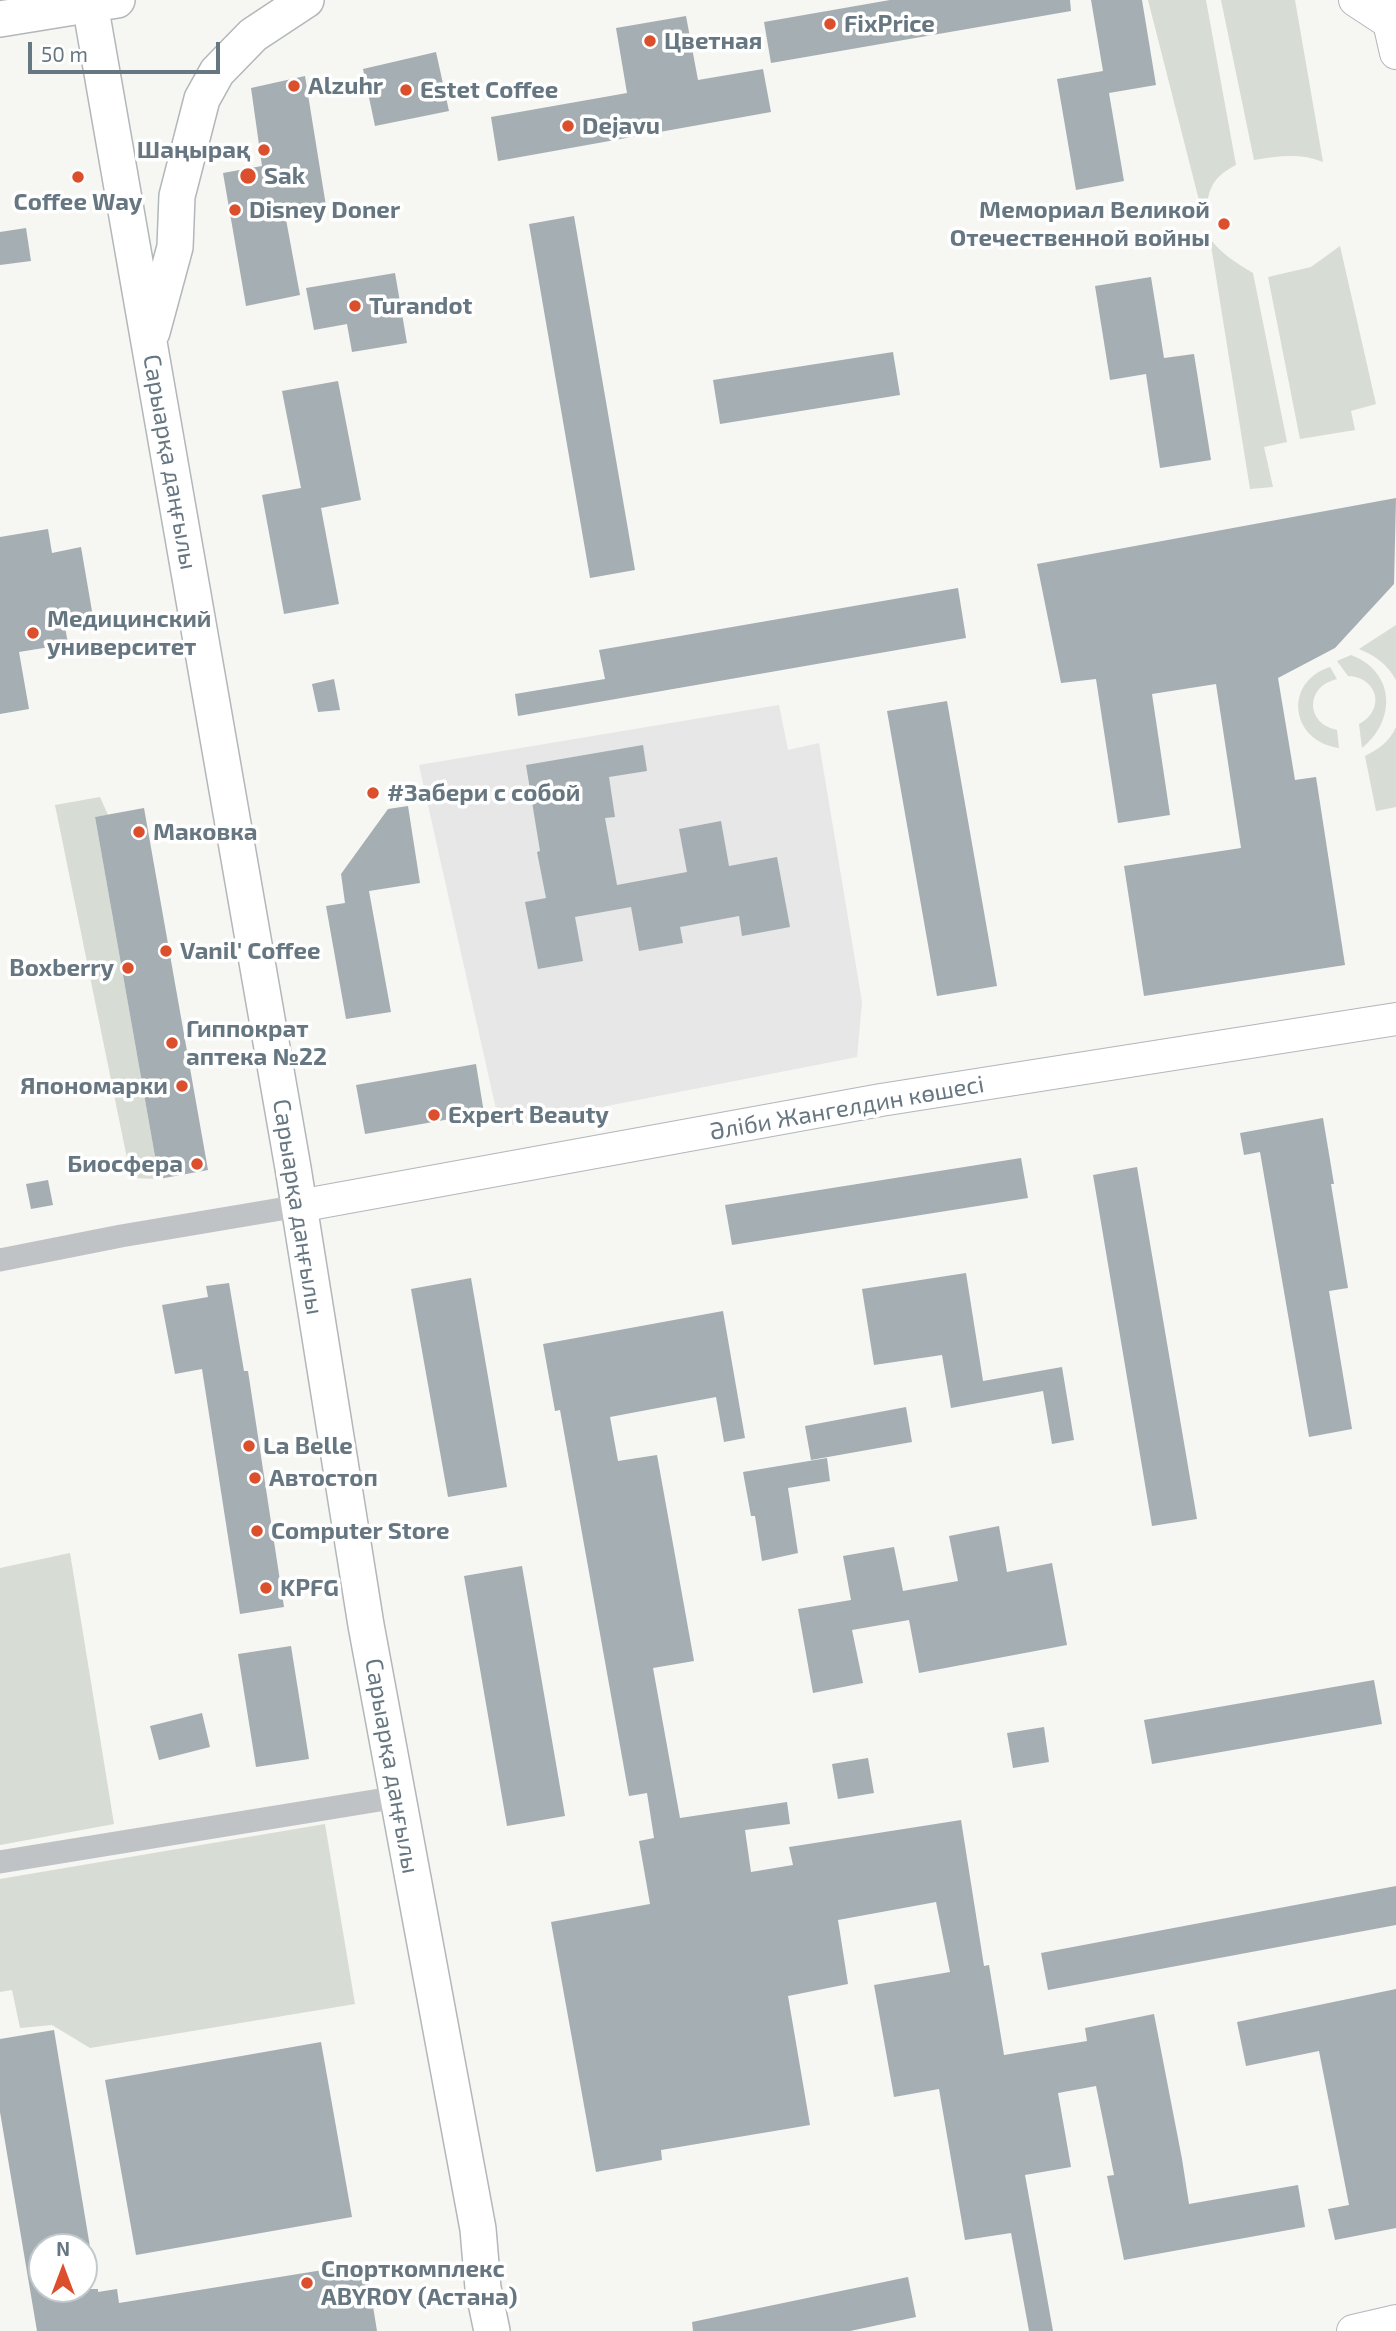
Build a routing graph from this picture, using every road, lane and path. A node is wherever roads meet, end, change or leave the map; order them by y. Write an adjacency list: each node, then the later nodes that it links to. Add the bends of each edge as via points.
1 (306, 0): 7 (main road, via 253,35 217,72 202,99 177,196 175,247)
2 (1355, 0): 4 (street)
3 (99, 1): 5 (main road); 7 (main road, Сарыарқа даңғылы)
4 (1386, 10): 6 (street)
5 (0, 19)
6 (1396, 53)
7 (149, 343): 9 (main road, Сарыарқа даңғылы)
8 (1392, 1019): 9 (street, Әліби Жангелдин көшесі, via 881,1100)
9 (299, 1206): 10 (street); 11 (main road, Сарыарқа даңғылы)
10 (0, 1260)
11 (398, 1797): 12 (street); 13 (main road, Сарыарқа даңғылы, via 478,2229)
12 (0, 1862)
13 (483, 2288): 15 (main road); 16 (main road, Сарыарқа даңғылы)
14 (1396, 2322): 17 (street)
15 (472, 2331)
16 (492, 2331)
17 (1353, 2331)

